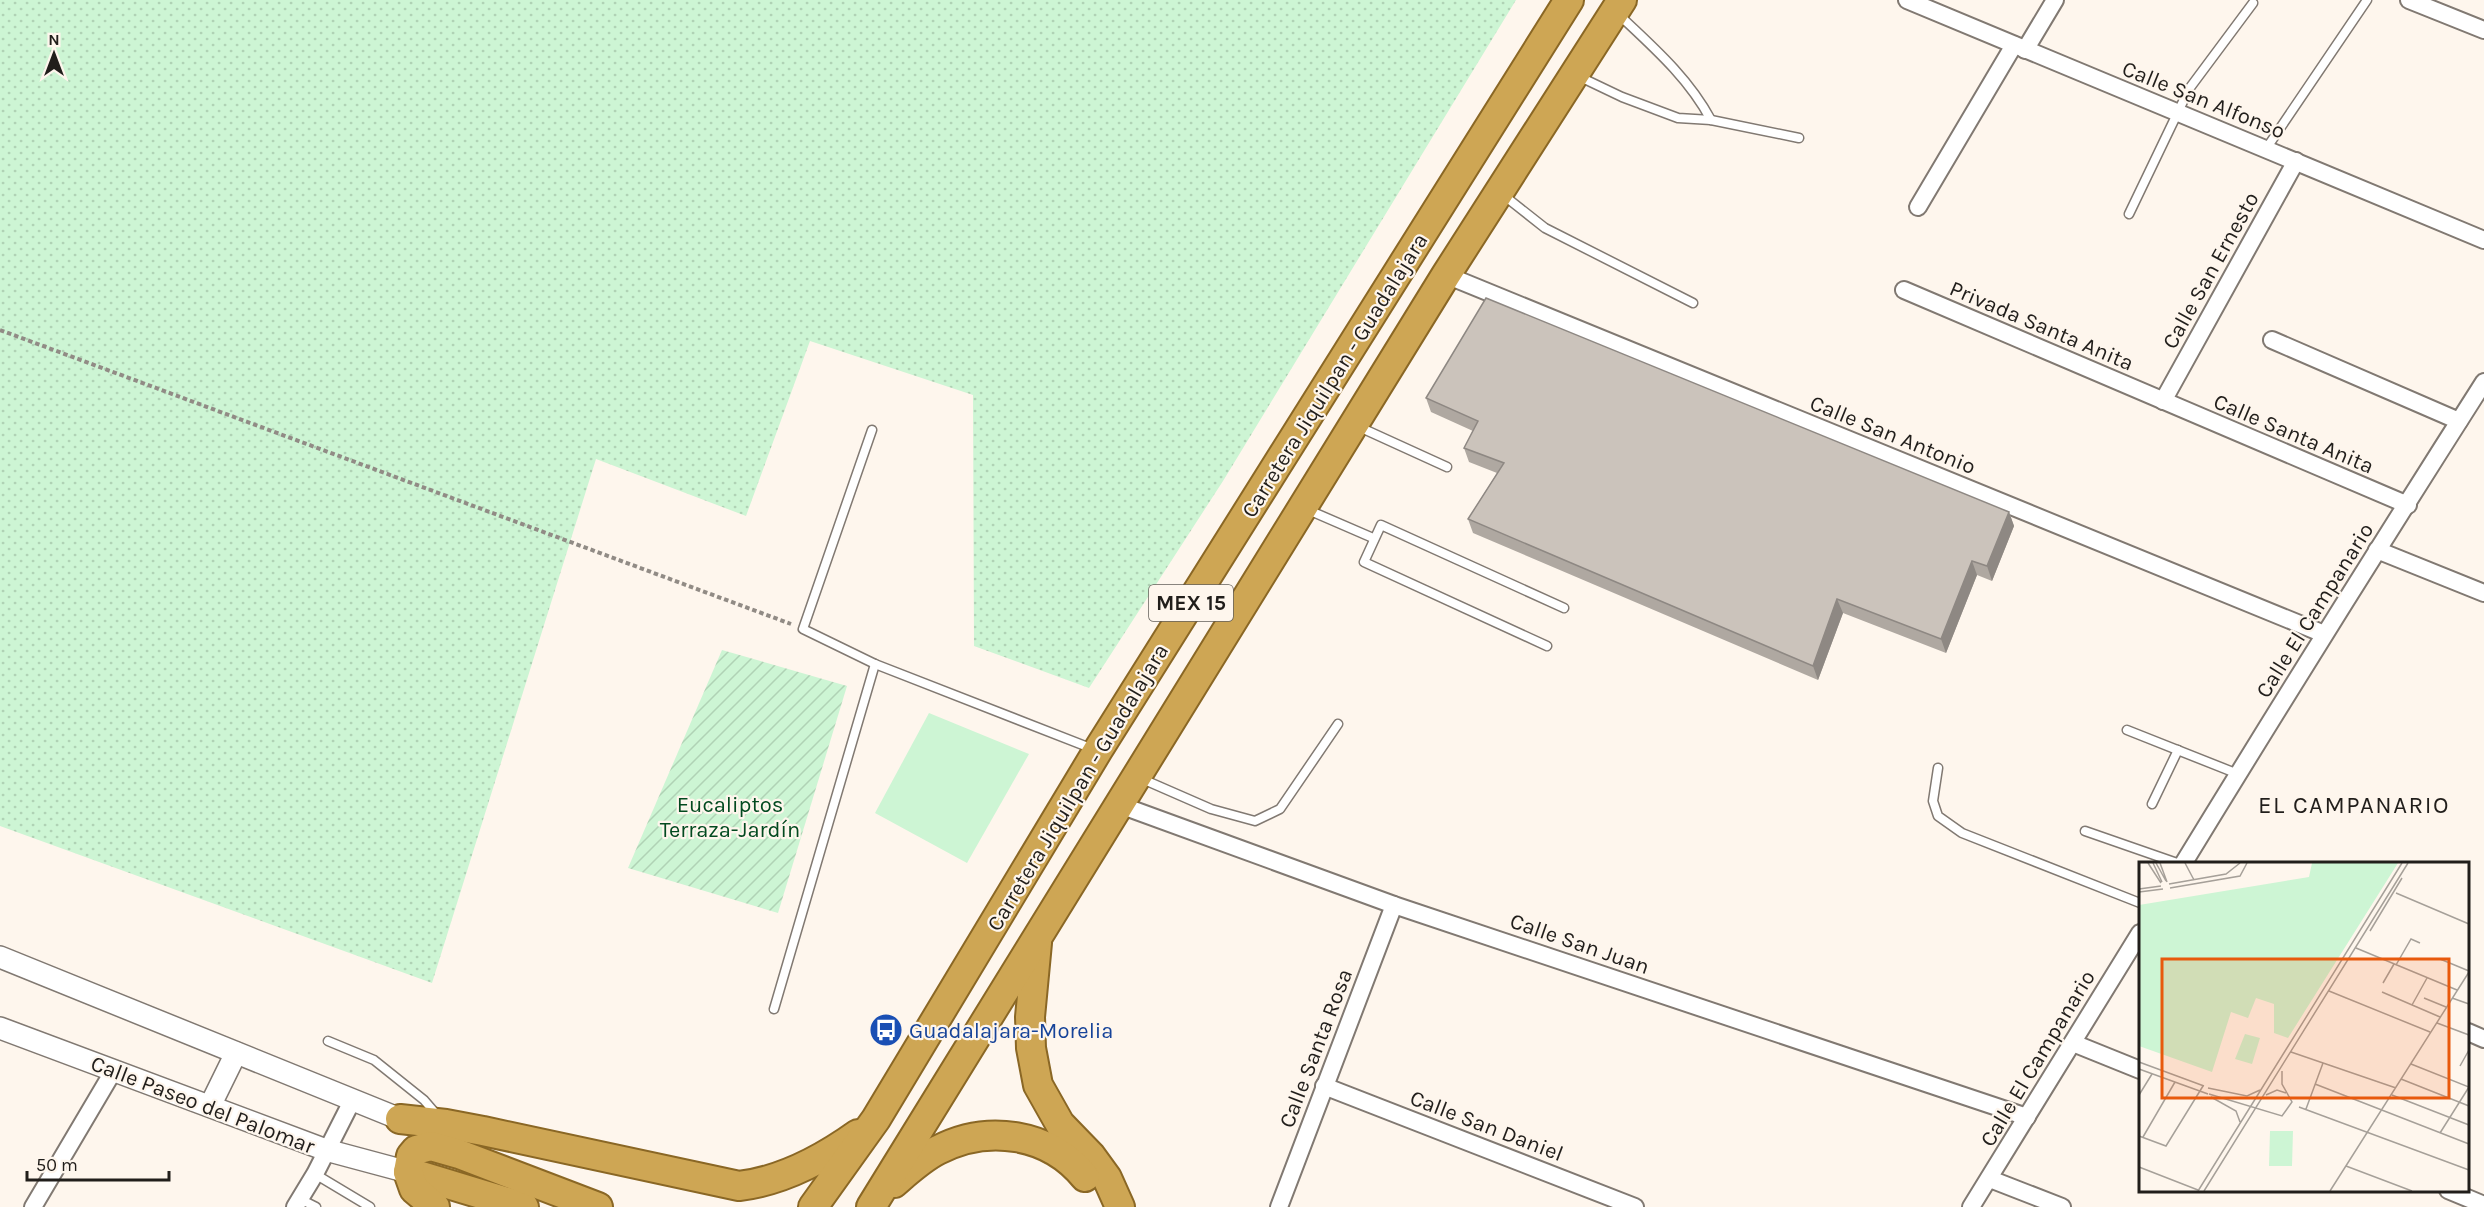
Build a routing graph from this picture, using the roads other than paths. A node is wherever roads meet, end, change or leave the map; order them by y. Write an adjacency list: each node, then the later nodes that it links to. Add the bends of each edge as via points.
1 (1569, 0): 41 (highway, Carretera Jiquilpan - Guadalajara / MEX 15)
2 (1907, 0): 9 (street, Calle San Alfonso)
3 (2055, 0): 9 (street)
4 (2367, 0): 14 (lane)
5 (2409, 0): 8 (street)
6 (2253, 3): 11 (lane, via 2188,89)
7 (1618, 6): 10 (highway, Carretera Jiquilpan - Guadalajara / MEX 15); 12 (lane, via 1701,101)
8 (2484, 30)
9 (2020, 47): 11 (street, Calle San Alfonso); 17 (street)
10 (1575, 74): 12 (lane, via 1678,118); 16 (highway, Carretera Jiquilpan - Guadalajara / MEX 15)
11 (2176, 113): 14 (street, Calle San Alfonso); 18 (lane)
12 (1711, 120): 13 (lane)
13 (1798, 138)
14 (2266, 149): 15 (street, Calle San Alfonso)
15 (2296, 161): 19 (street, Calle San Alfonso); 25 (street, Calle San Ernesto)
16 (1500, 192): 20 (highway, Carretera Jiquilpan - Guadalajara / MEX 15); 22 (lane, via 1545,228)
17 (1918, 207)
18 (2129, 214)
19 (2484, 240)
20 (1446, 275): 27 (highway, Carretera Jiquilpan - Guadalajara / MEX 15); 36 (street, Calle San Antonio)
21 (1904, 290): 25 (street, Privada Santa Anita)
22 (1693, 303)
23 (2272, 340): 26 (street)
24 (2484, 382): 26 (street, Calle El Campanario)
25 (2163, 401): 30 (street, Calle Santa Anita)
26 (2459, 421): 30 (street, Calle El Campanario)
27 (1354, 425): 29 (lane); 31 (highway, Carretera Jiquilpan - Guadalajara / MEX 15)
28 (872, 430): 38 (lane, via 803,628)
29 (1447, 467)
30 (2408, 505): 33 (street, Calle El Campanario)
31 (1303, 508): 32 (lane); 45 (highway, Carretera Jiquilpan - Guadalajara / MEX 15)
32 (1373, 538): 35 (lane, via 1381,525); 37 (lane, via 1364,562)
33 (2377, 550): 34 (street); 36 (street, Calle El Campanario)
34 (2484, 593)
35 (1564, 608)
36 (2324, 634): 44 (street, Calle El Campanario)
37 (1548, 646)
38 (875, 664): 41 (lane); 56 (lane)
39 (1338, 724): 45 (lane, via 1280,809 1255,821 1211,809)
40 (2127, 730): 42 (lane)
41 (1098, 750): 70 (highway, Carretera Jiquilpan - Guadalajara / MEX 15)
42 (2178, 750): 44 (lane); 46 (lane)
43 (1938, 768): 51 (lane, via 1933,801 1938,816 1962,833)
44 (2238, 774): 50 (street, Calle El Campanario)
45 (1137, 777): 47 (highway, Carretera Jiquilpan - Guadalajara / MEX 15)
46 (2152, 804)
47 (1120, 805): 52 (street, Calle San Juan); 54 (highway, Carretera Jiquilpan - Guadalajara / MEX 15)
48 (2085, 831): 49 (lane)
49 (2176, 862)
50 (2183, 862)
51 (2139, 903)
52 (1394, 905): 65 (street, Calle Santa Rosa); 68 (street, Calle San Juan)
53 (2139, 935): 61 (street, Calle El Campanario)
54 (1037, 938): 78 (highway, Carretera Jiquilpan - Guadalajara / MEX 15); 89 (highway, via 1030,1017 1038,1085 1060,1124 1107,1178)
55 (0, 957): 62 (street)
56 (774, 1009)
57 (0, 1028): 63 (street, Calle Paseo del Palomar)
58 (2469, 1032): 59 (street)
59 (2484, 1039)
60 (328, 1041): 71 (lane, via 374,1060 424,1100)
61 (2073, 1043): 64 (street); 68 (street, Calle El Campanario)
62 (236, 1053): 66 (street); 67 (street)
63 (114, 1070): 67 (street, Calle Paseo del Palomar); 81 (street)
64 (2139, 1070)
65 (1324, 1086): 90 (street, Calle Santa Rosa); 91 (street, Calle San Daniel)
66 (351, 1101): 69 (street); 72 (street)
67 (210, 1106): 72 (street, Calle Paseo del Palomar)
68 (2027, 1118): 76 (street, Calle El Campanario)
69 (399, 1119): 71 (highway); 73 (highway)
70 (876, 1119): 71 (highway, via 842,1146 776,1179 739,1186); 87 (highway, Carretera Jiquilpan - Guadalajara / MEX 15)
71 (446, 1124)
72 (326, 1150): 74 (street, Calle Paseo del Palomar); 75 (street)
73 (496, 1170): 74 (highway, via 431,1146 416,1150); 86 (highway)
74 (408, 1172): 84 (highway, via 414,1189); 85 (highway)
75 (315, 1174): 79 (street); 83 (lane)
76 (1990, 1179): 92 (street, Calle El Campanario); 93 (street)
77 (2451, 1192): 80 (street)
78 (873, 1202): 88 (highway, via 938,1149 965,1139 1005,1135 1032,1140 1073,1163)
79 (298, 1203): 82 (lane)
80 (2484, 1205)
81 (33, 1207)
82 (316, 1207)
83 (370, 1207)
84 (435, 1207)
85 (524, 1207)
86 (598, 1207)
87 (813, 1207)
88 (1099, 1207)
89 (1120, 1207)
90 (1279, 1207)
91 (1635, 1207)
92 (1971, 1207)
93 (2062, 1207)

